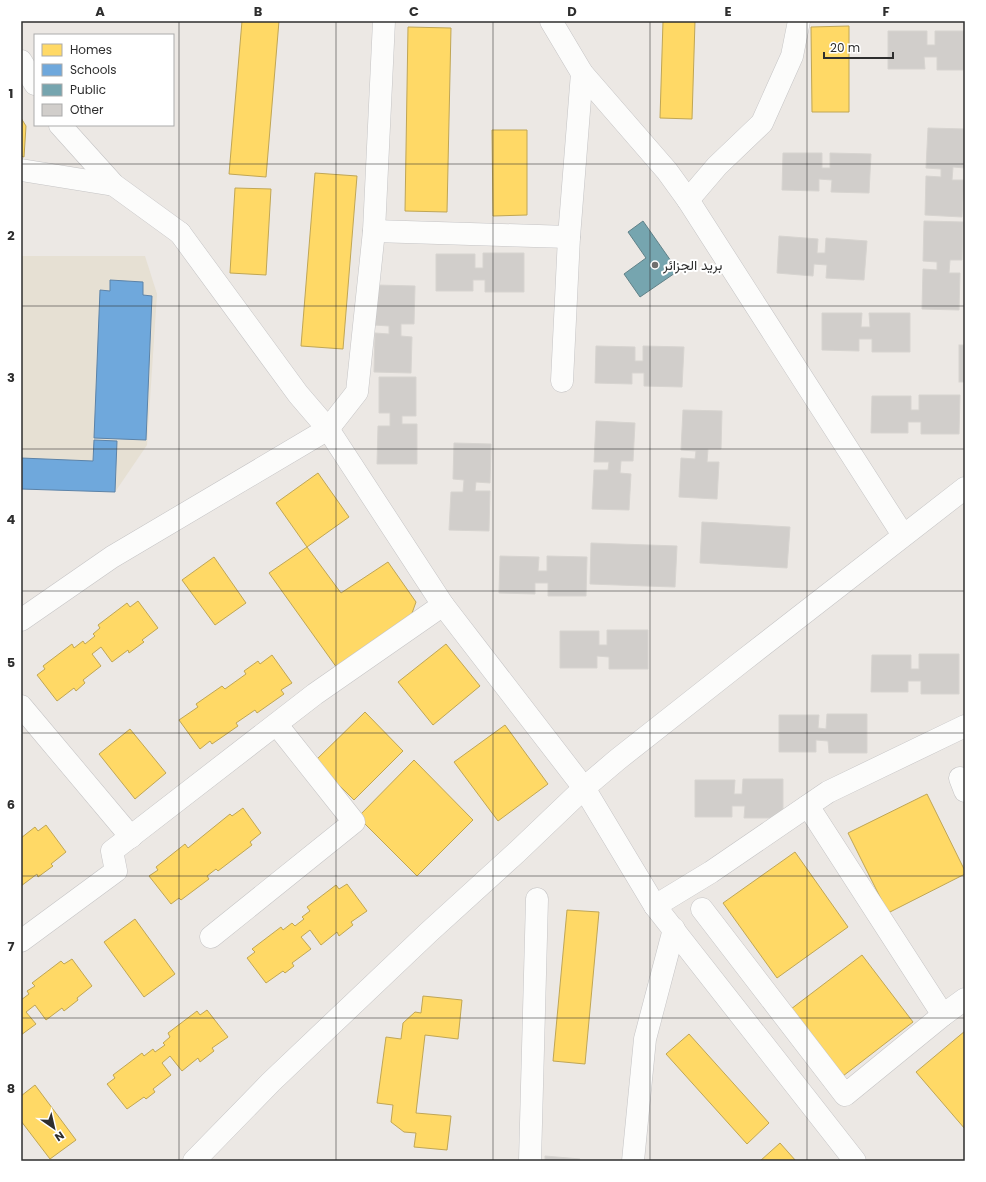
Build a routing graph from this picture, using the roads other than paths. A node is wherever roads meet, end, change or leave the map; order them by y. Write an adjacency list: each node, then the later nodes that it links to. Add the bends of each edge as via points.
1 (384, 21): 11 (street)
2 (551, 21): 5 (street)
3 (799, 21): 10 (street, via 792,56 762,123)
4 (21, 61): 6 (street)
5 (582, 73): 10 (street, via 668,171); 12 (street)
6 (34, 82)
7 (61, 126): 9 (street)
8 (21, 170): 9 (street)
9 (114, 185): 14 (street, via 180,233 298,394)
10 (688, 200): 16 (street)
11 (374, 231): 12 (street); 14 (street, via 357,392)
12 (569, 237): 13 (street)
13 (562, 381)
14 (328, 429): 17 (street); 18 (street, via 112,557)
15 (965, 488): 16 (street)
16 (903, 535): 22 (street)
17 (443, 604): 20 (street, via 315,694); 22 (street)
18 (21, 620)
19 (21, 706): 24 (street)
20 (276, 725): 24 (street); 29 (street, via 354,822)
21 (965, 726): 23 (street, via 828,792)
22 (584, 788): 26 (street); 33 (street, via 271,1082)
23 (808, 806): 26 (street); 32 (street)
24 (130, 837): 30 (street, via 112,851 116,870)
25 (537, 899): 34 (street)
26 (655, 906): 28 (street)
27 (702, 909): 32 (street, via 845,1095)
28 (674, 929): 35 (street, via 645,1039); 36 (street)
29 (211, 937)
30 (21, 941)
31 (965, 999): 32 (street)
32 (943, 1015)
33 (194, 1161)
34 (530, 1161)
35 (633, 1161)
36 (855, 1161)

